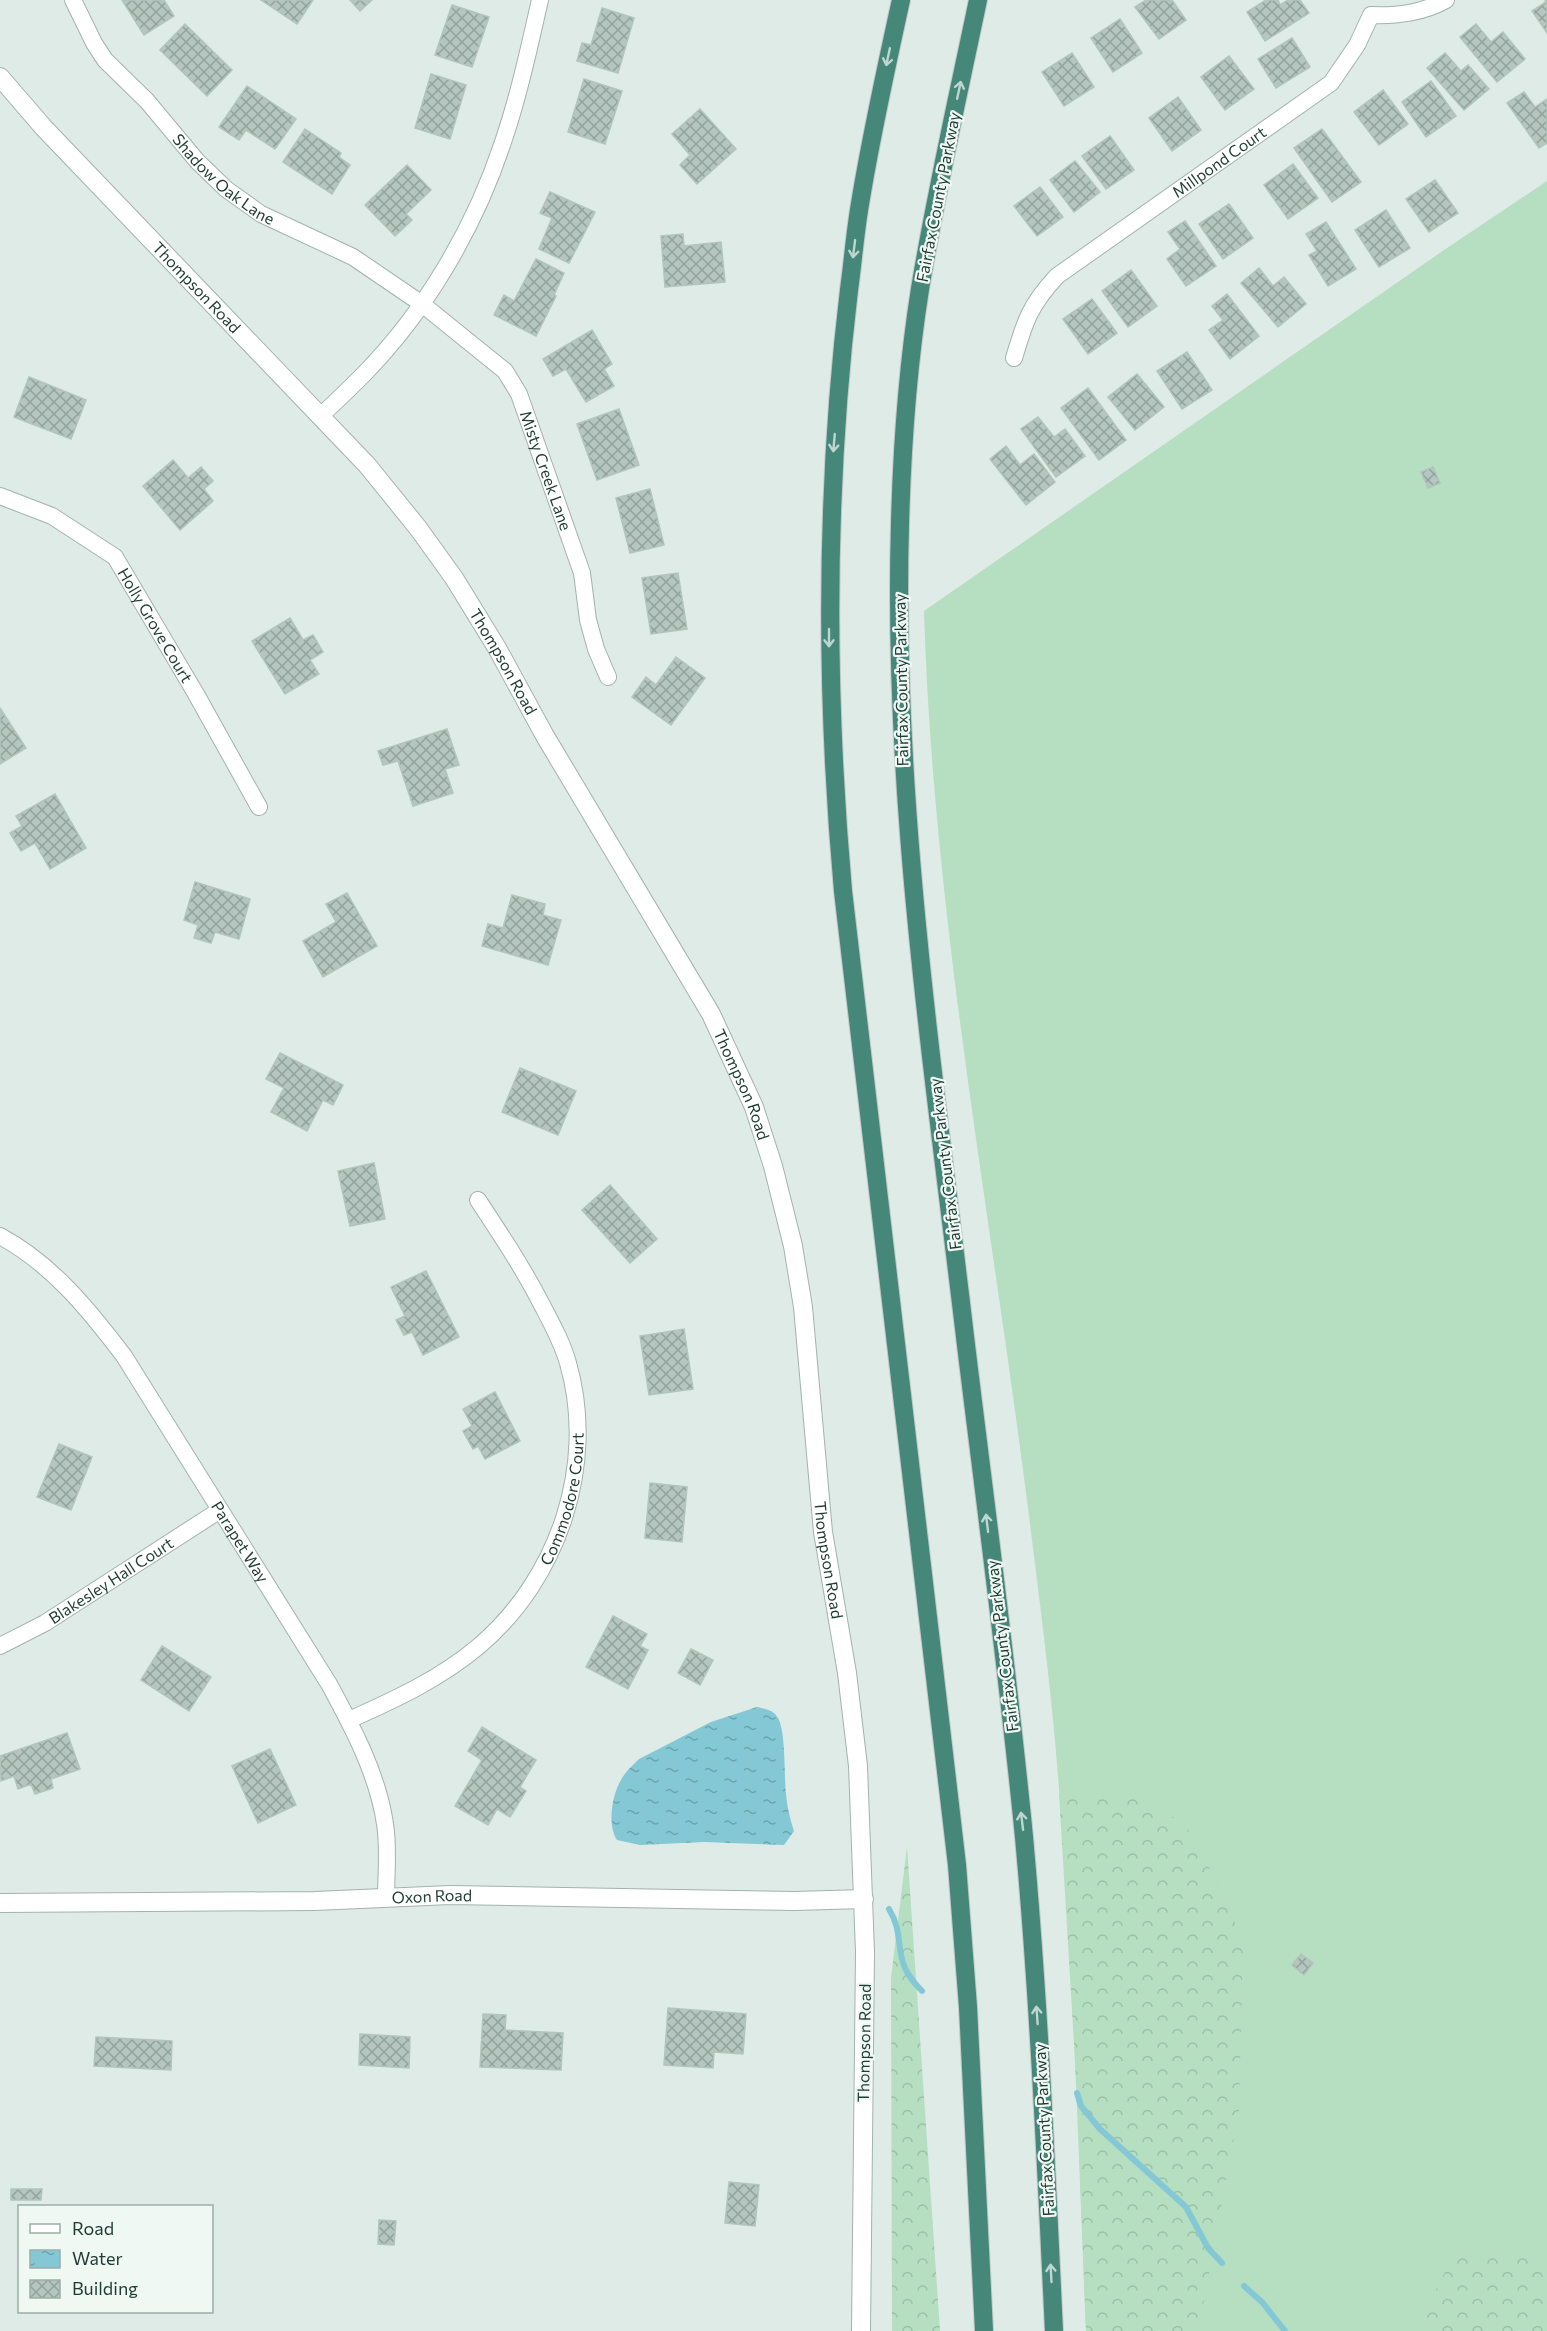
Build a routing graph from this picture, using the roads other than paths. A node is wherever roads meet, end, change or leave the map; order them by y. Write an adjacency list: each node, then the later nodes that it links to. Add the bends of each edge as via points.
1 (73, 0): 8 (street, Shadow Oak Lane, via 105,60 226,189 261,214 353,257)
2 (540, 0): 8 (street, via 503,143 479,204)
3 (901, 0): 23 (highway, one-way to 23, via 860,206 842,351 831,534 830,684 843,891 957,1865)
4 (978, 0): 24 (highway, Fairfax County Parkway, one-way to 4, via 1043,2086 1024,1837 928,1021 900,717 900,521 917,308)
5 (1446, 0): 6 (street, Millpond Court, via 1414,13 1392,16)
6 (1369, 7): 9 (street, Millpond Court, via 1357,45 1332,83 1057,276 1026,318)
7 (0, 77): 10 (street, Thompson Road, via 44,128)
8 (422, 304): 10 (street, via 364,374); 12 (street, Misty Creek Lane, via 505,371 519,394 582,573 588,620)
9 (1014, 358)
10 (320, 416): 20 (street, Thompson Road, via 367,465 454,578 711,1014 754,1107 790,1234 803,1307 823,1532 858,1766)
11 (0, 496): 13 (street, Holly Grove Court, via 52,516 115,557)
12 (609, 677)
13 (259, 807)
14 (478, 1200): 18 (street, Commodore Court, via 518,1259 559,1336 568,1363 578,1436 570,1499 542,1570 497,1629 448,1668 405,1694)
15 (0, 1236): 16 (street, Parapet Way, via 64,1284 93,1316 124,1356)
16 (220, 1510): 17 (street, Blakesley Hall Court, via 45,1623); 18 (street, Parapet Way)
17 (0, 1646)
18 (349, 1720): 19 (street, Parapet Way, via 372,1774 386,1826)
19 (386, 1898): 20 (street, Oxon Road, via 450,1895); 21 (street, Oxon Road, via 315,1902)
20 (864, 1899): 22 (street, Thompson Road)
21 (0, 1903)
22 (861, 2331)
23 (984, 2331)
24 (1054, 2331)

